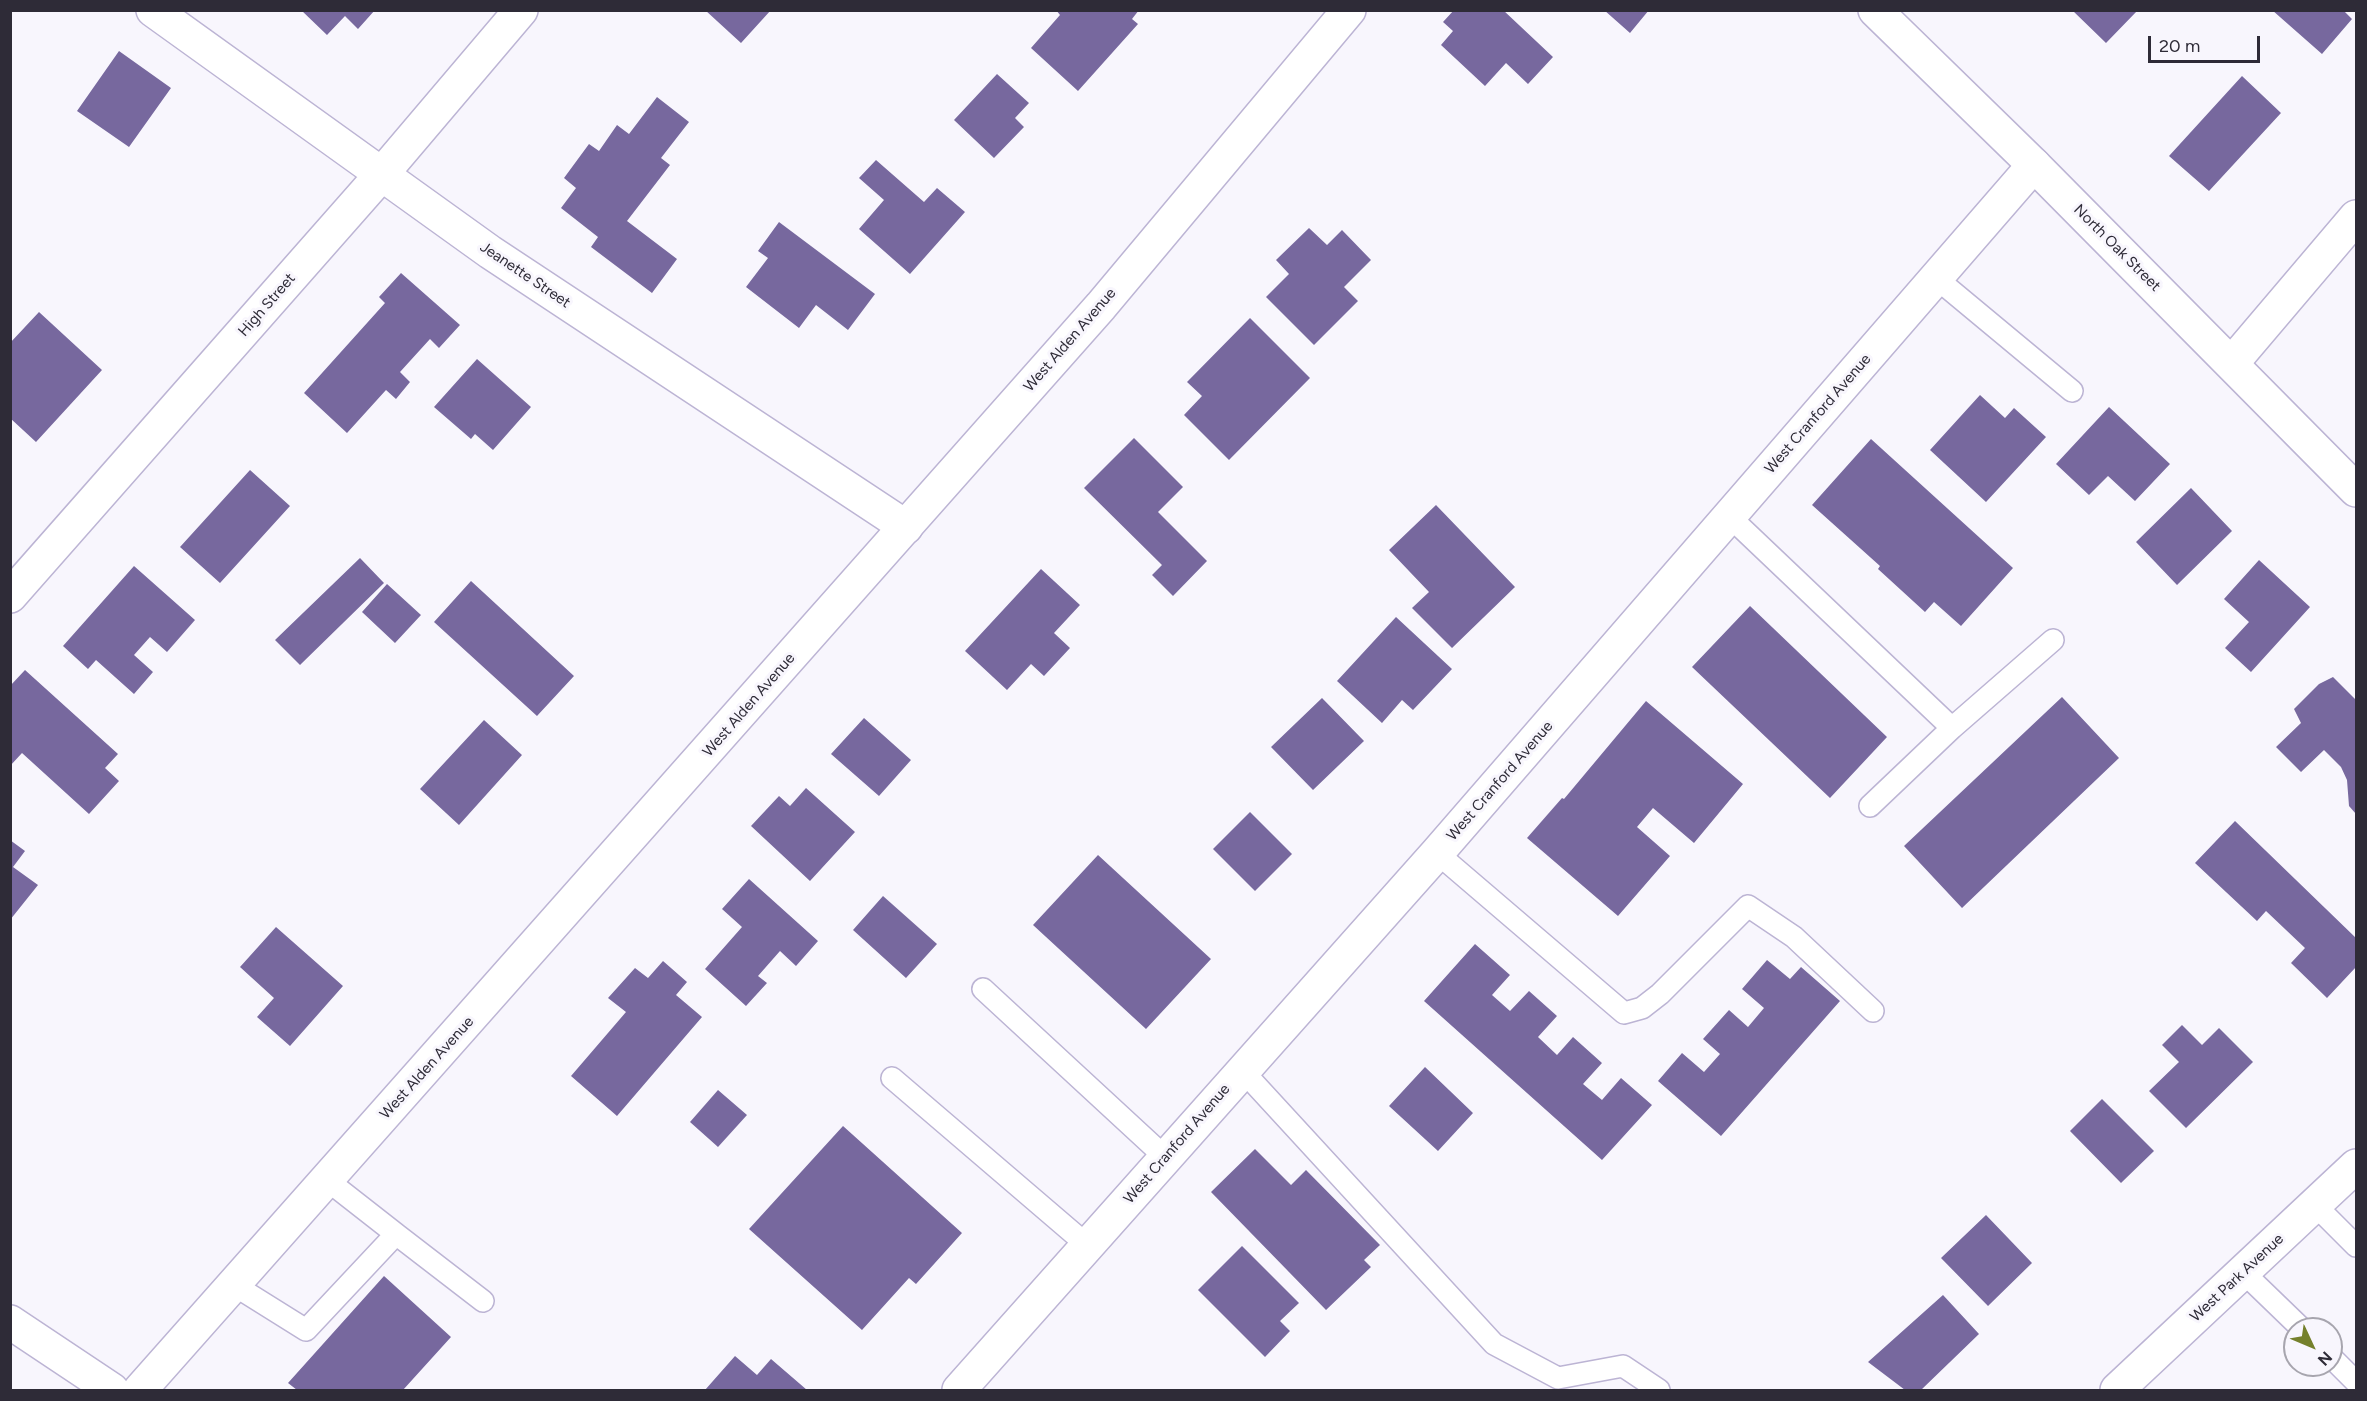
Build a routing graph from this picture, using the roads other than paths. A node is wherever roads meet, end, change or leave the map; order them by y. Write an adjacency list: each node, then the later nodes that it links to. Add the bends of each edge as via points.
1 (153, 10): 6 (street, Jeanette Street)
2 (521, 10): 6 (street, High Street)
3 (1349, 10): 13 (street, West Alden Avenue, via 1101,306)
4 (1875, 10): 5 (street, North Oak Street)
5 (2034, 165): 8 (street, West Cranford Avenue); 9 (street, North Oak Street)
6 (381, 176): 13 (street, Jeanette Street); 14 (street, High Street)
7 (2356, 217): 9 (street)
8 (1936, 278): 10 (lane); 12 (street, West Cranford Avenue)
9 (2232, 363): 11 (street, North Oak Street)
10 (2072, 391)
11 (2356, 490)
12 (1729, 516): 16 (lane); 18 (street, West Cranford Avenue)
13 (906, 527): 25 (street, West Alden Avenue)
14 (10, 596)
15 (2054, 640): 16 (lane)
16 (1952, 728): 17 (lane)
17 (1870, 806)
18 (1437, 853): 20 (lane, via 1624,1013 1642,1008 1660,994 1748,906 1794,937); 21 (street, West Cranford Avenue)
19 (983, 989): 23 (lane)
20 (1873, 1011)
21 (1242, 1070): 23 (street, West Cranford Avenue); 37 (lane, via 1494,1344)
22 (892, 1078): 28 (lane)
23 (1166, 1158): 28 (street, West Cranford Avenue)
24 (2356, 1166): 26 (street, West Park Avenue)
25 (327, 1180): 27 (lane); 31 (street, West Alden Avenue)
26 (2315, 1204): 29 (lane); 30 (street, West Park Avenue)
27 (396, 1234): 31 (lane, via 306,1330); 32 (lane)
28 (1088, 1245): 40 (street, West Cranford Avenue)
29 (2356, 1246)
30 (2243, 1272): 33 (lane); 42 (street, West Park Avenue)
31 (234, 1285): 39 (street, West Alden Avenue)
32 (483, 1301)
33 (2290, 1317)
34 (10, 1322): 38 (street)
35 (2343, 1369): 36 (lane)
36 (2356, 1382)
37 (1560, 1384): 41 (lane, via 1623,1366)
38 (112, 1390)
39 (140, 1390)
40 (959, 1390)
41 (1659, 1390)
42 (2117, 1390)

